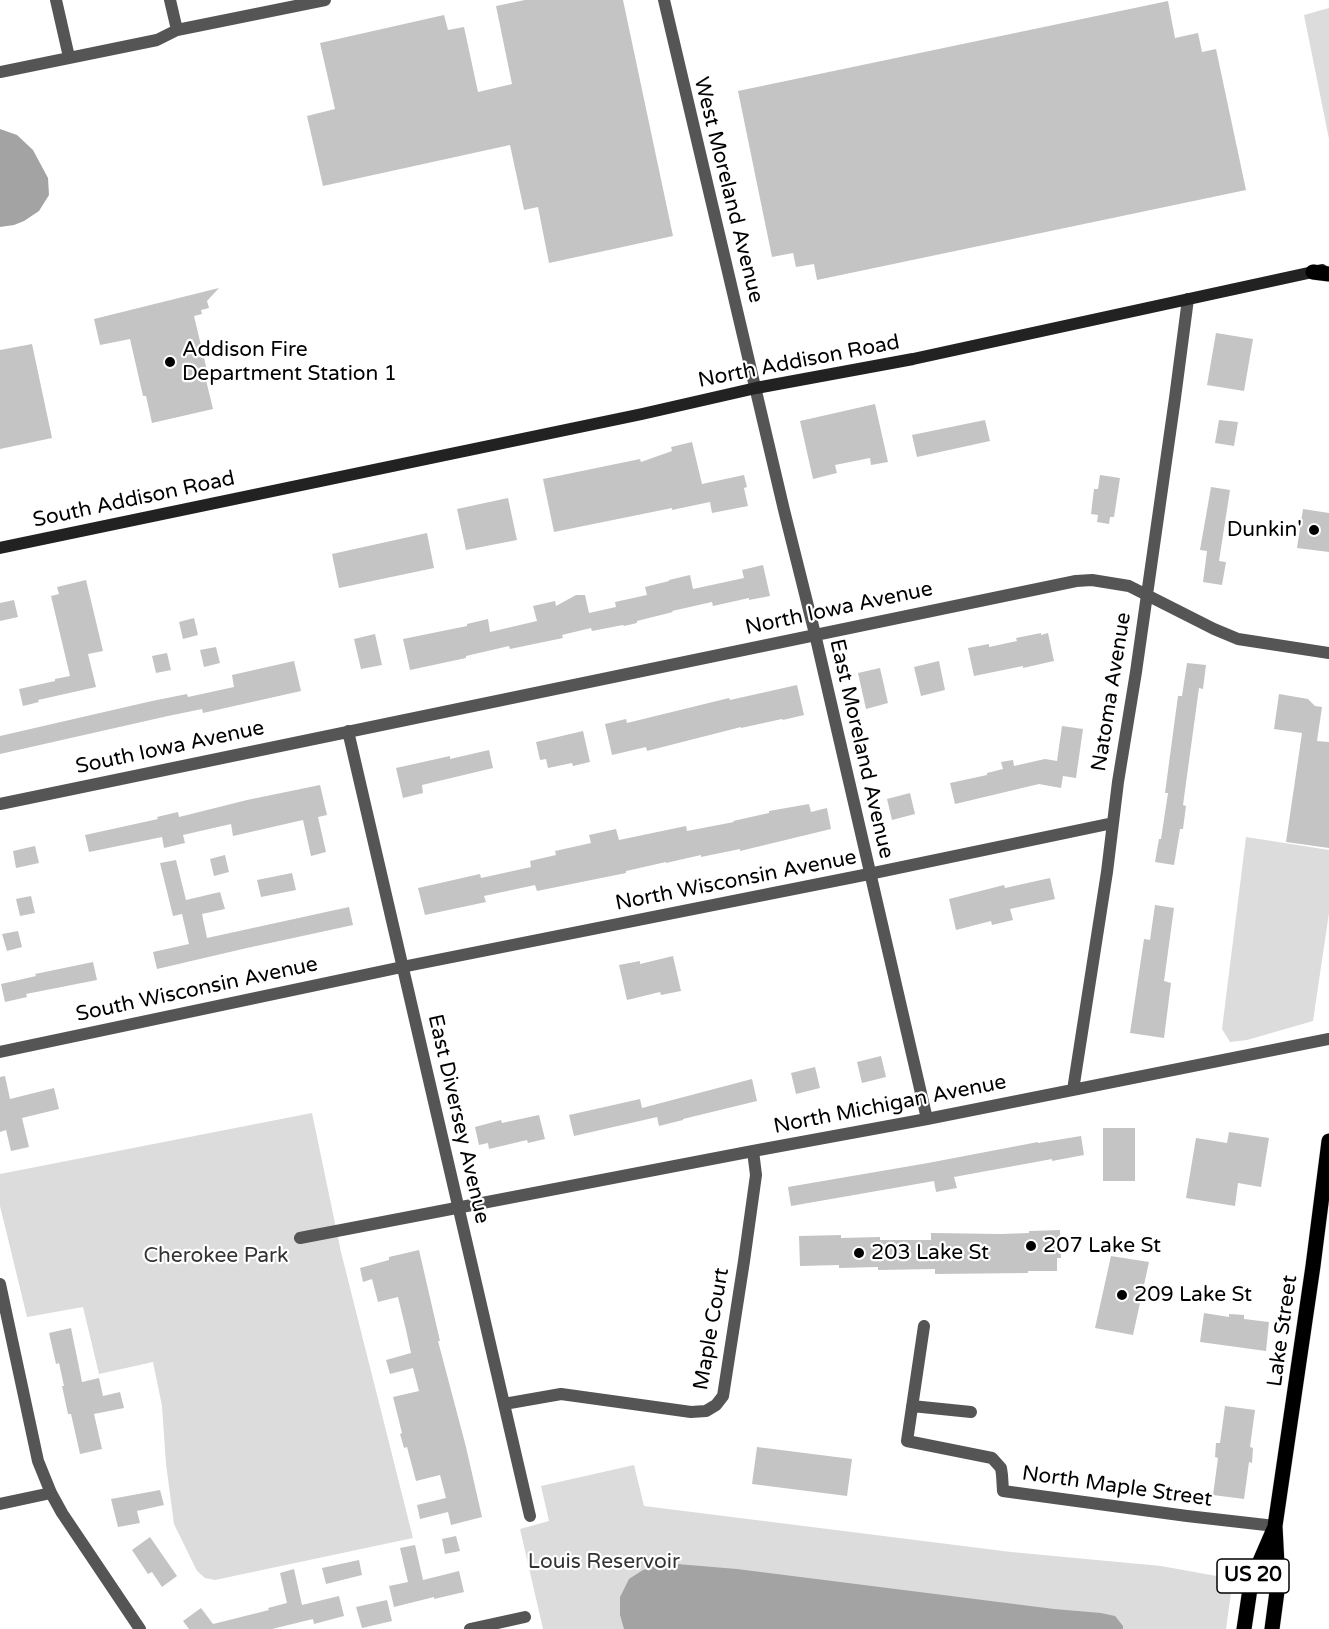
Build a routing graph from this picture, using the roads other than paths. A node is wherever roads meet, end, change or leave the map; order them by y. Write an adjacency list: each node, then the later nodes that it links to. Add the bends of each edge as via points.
1 (56, 0): 6 (street)
2 (170, 0): 5 (street)
3 (325, 0): 5 (street)
4 (664, 0): 12 (street, West Moreland Avenue)
5 (177, 30): 6 (street, via 157,40)
6 (69, 57): 7 (street)
7 (0, 72)
8 (1329, 269): 9 (street, North Addison Road)
9 (1313, 272): 10 (main road); 11 (street, North Addison Road)
10 (1329, 274)
11 (1188, 299): 12 (street, North Addison Road, via 913,359); 15 (street, Natoma Avenue)
12 (756, 388): 13 (street, North Addison Road); 16 (street, East Moreland Avenue)
13 (277, 490): 14 (street, South Addison Road)
14 (0, 548)
15 (1146, 594): 16 (street, North Iowa Avenue, via 1114,582 1076,580); 17 (street, North Iowa Avenue, via 1238,639); 20 (street, Natoma Avenue)
16 (815, 634): 18 (street, North Iowa Avenue); 21 (street, East Moreland Avenue)
17 (1329, 653)
18 (348, 731): 19 (street, South Iowa Avenue); 22 (street, East Diversey Avenue)
19 (0, 804)
20 (1113, 823): 21 (street, North Wisconsin Avenue); 25 (street, Natoma Avenue)
21 (869, 874): 22 (street, North Wisconsin Avenue); 26 (street, East Moreland Avenue)
22 (402, 967): 24 (street, South Wisconsin Avenue); 29 (street, East Diversey Avenue)
23 (1329, 1039): 25 (street, North Michigan Avenue)
24 (0, 1052)
25 (1073, 1090): 26 (street, North Michigan Avenue)
26 (927, 1119): 28 (street, North Michigan Avenue)
27 (1329, 1141): 40 (main road, Lake Street / US 20)
28 (753, 1151): 29 (street, North Michigan Avenue); 34 (street, Maple Court, via 756,1175 720,1401 711,1410 691,1412 561,1394)
29 (459, 1209): 30 (street, North Michigan Avenue); 34 (street, East Diversey Avenue)
30 (300, 1238)
31 (0, 1284): 32 (street)
32 (2, 1301): 37 (street, via 38,1461)
33 (924, 1326): 35 (street, North Maple Street)
34 (504, 1404): 39 (street, East Diversey Avenue)
35 (912, 1406): 36 (street); 40 (street, North Maple Street, via 907,1441 992,1458 1000,1468 1003,1491)
36 (971, 1412)
37 (51, 1493): 38 (street); 42 (street)
38 (0, 1503)
39 (530, 1516)
40 (1275, 1526): 44 (main road, Lake Street / US 20, via 1251,1582); 45 (main road, Lake Street / US 20, via 1278,1584)
41 (525, 1617): 43 (street)
42 (140, 1629)
43 (470, 1629)
44 (1244, 1629)
45 (1272, 1629)

